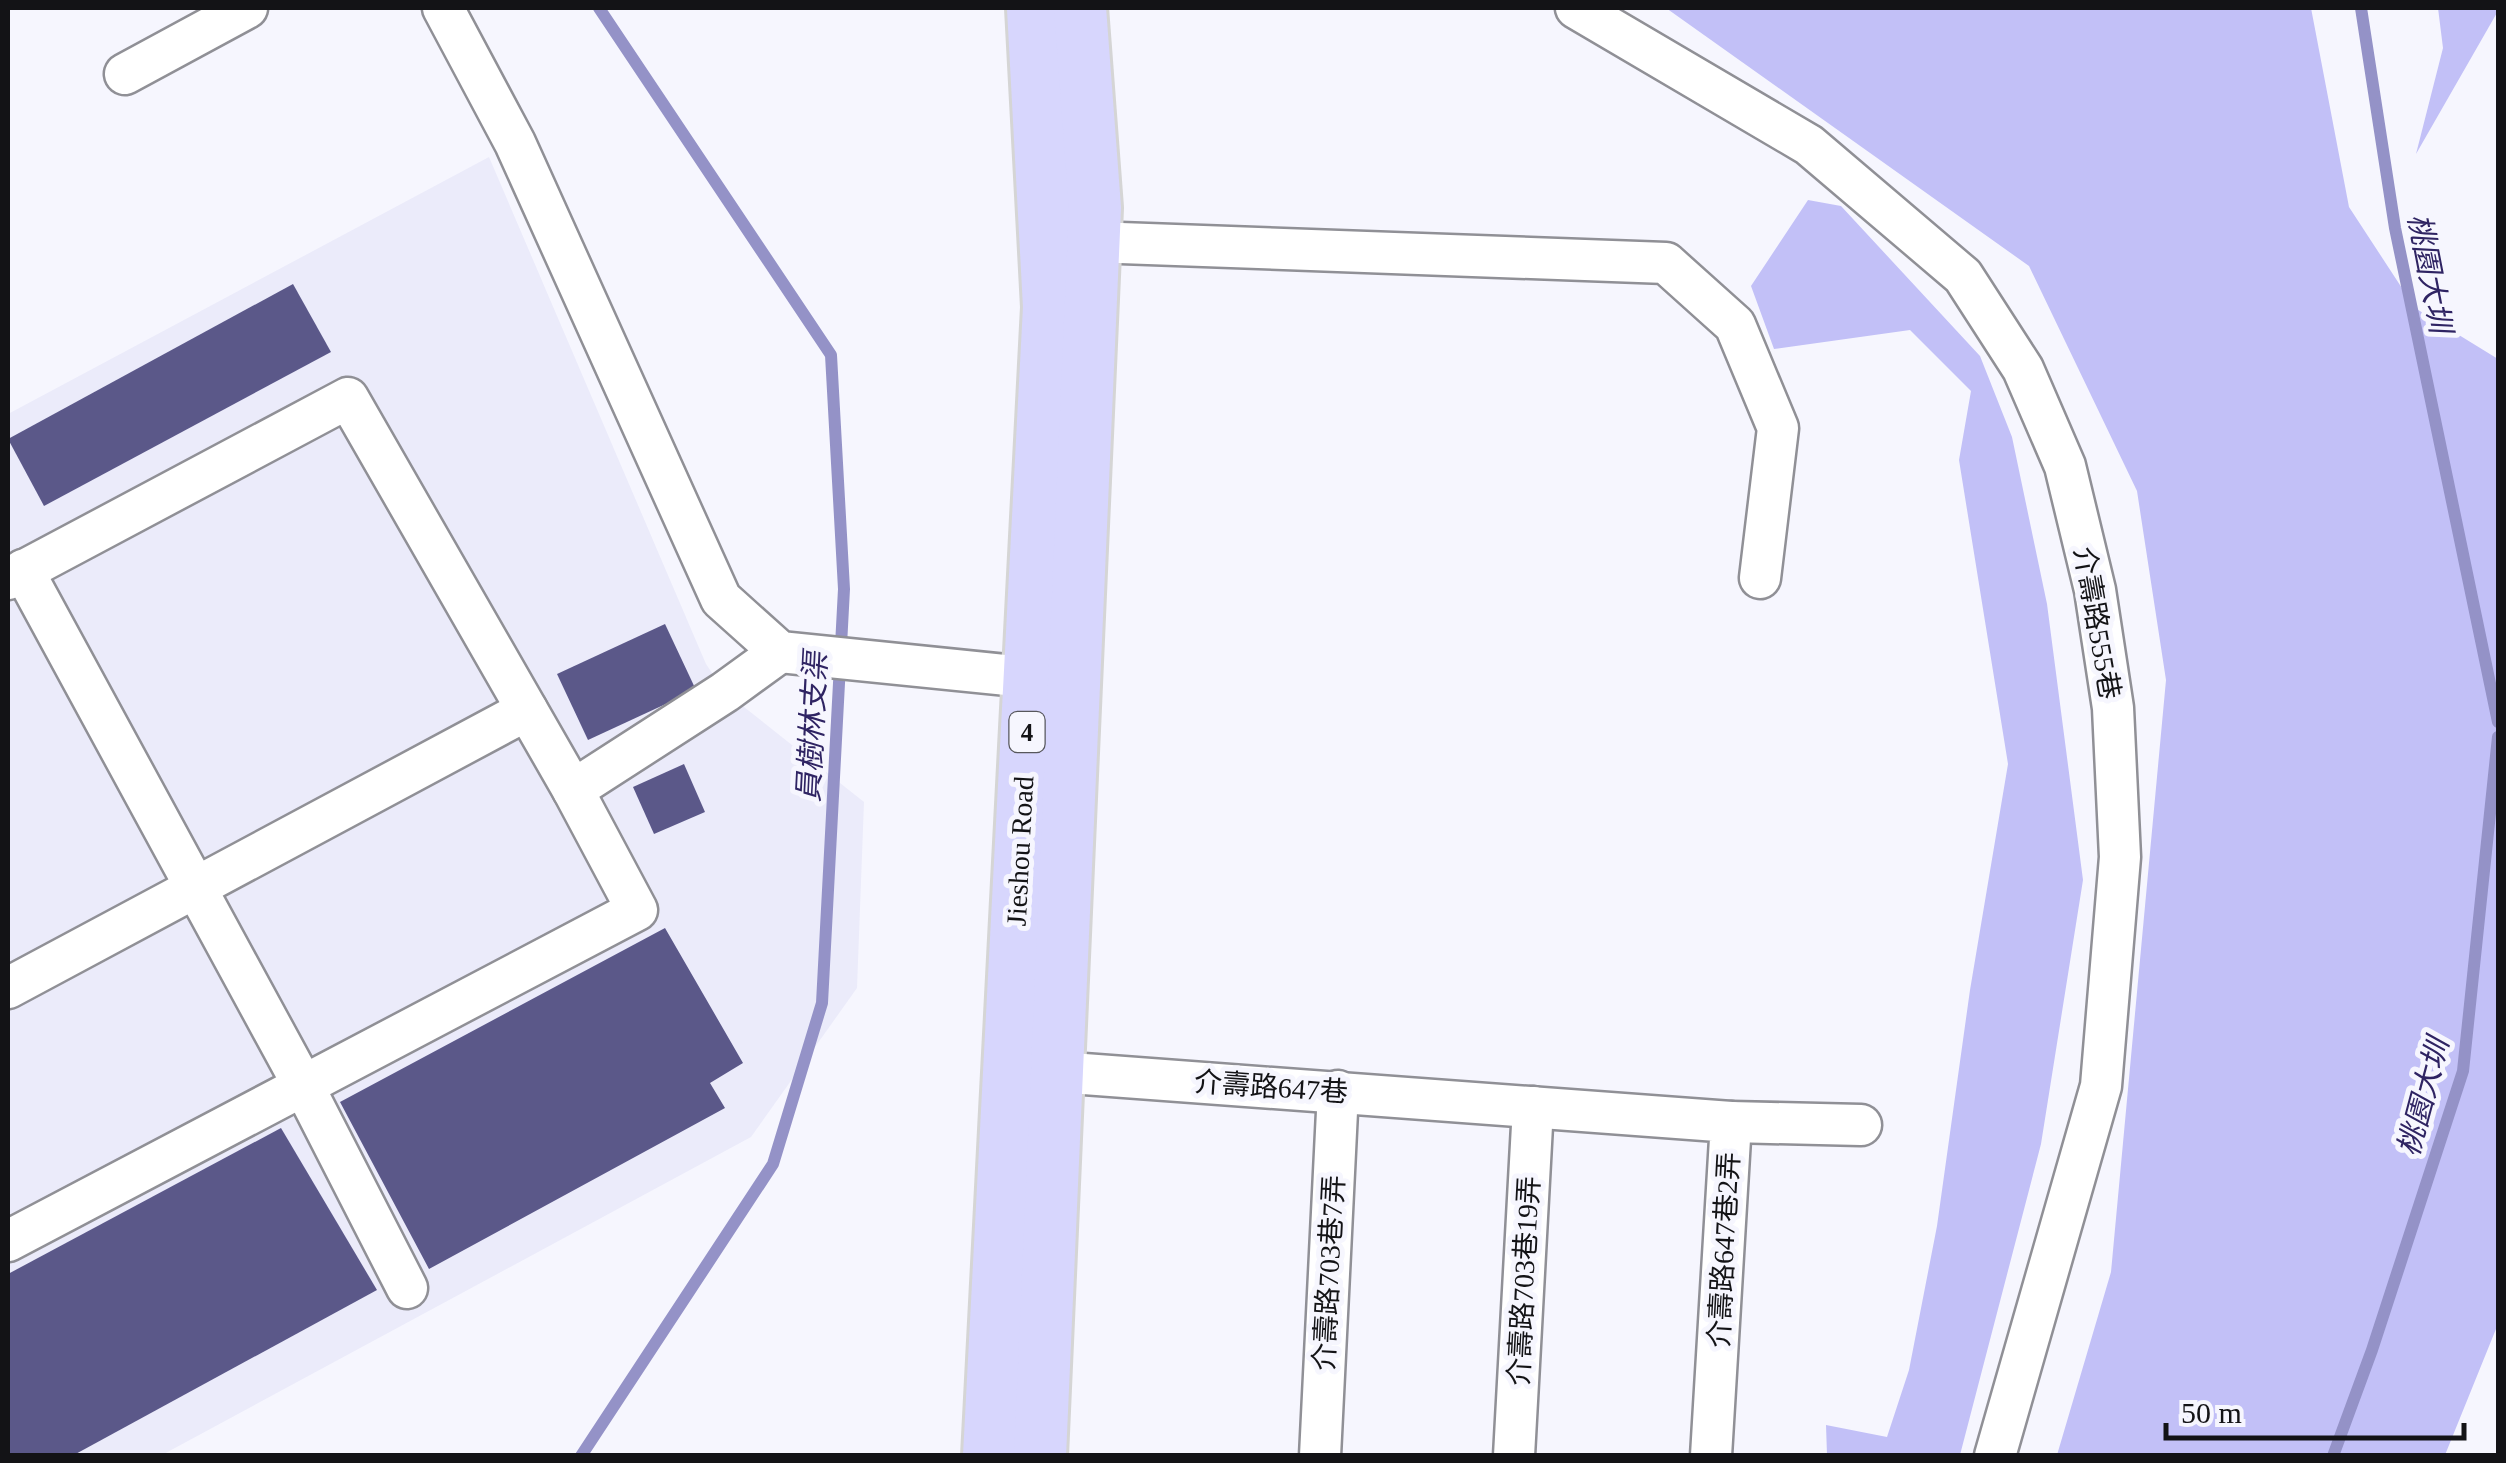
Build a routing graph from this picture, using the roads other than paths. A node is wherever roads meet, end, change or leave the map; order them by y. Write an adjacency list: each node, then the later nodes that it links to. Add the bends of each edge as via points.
1 (247, 8): 6 (street)
2 (443, 8): 10 (street, via 515,143 721,600)
3 (1034, 8): 11 (main road, Jieshou Road / 4, via 1048,308)
4 (1080, 8): 7 (main road, Jieshou Road / 4)
5 (1576, 8): 29 (street, 介壽路555巷, via 1809,144 1964,276 2023,368 2065,466 2095,590 2113,708 2120,857 2101,1086)
6 (125, 74)
7 (1093, 242): 9 (street, via 1666,263 1735,325 1778,428); 11 (main road, Jieshou Road / 4)
8 (16, 574): 12 (street, via 348,398); 14 (street)
9 (1760, 578)
10 (780, 652): 11 (street); 13 (street)
11 (1052, 680): 16 (main road, Jieshou Road / 4)
12 (527, 710): 13 (street); 14 (street)
13 (573, 790): 17 (street, via 637,910)
14 (197, 887): 15 (street); 17 (street)
15 (8, 988)
16 (1033, 1068): 18 (street, 介壽路647巷); 24 (main road, Jieshou Road / 4); 25 (main road, Jieshou Road / 4)
17 (303, 1085): 22 (street); 23 (street)
18 (1338, 1091): 19 (street, 介壽路647巷); 26 (street, 介壽路703巷7弄)
19 (1533, 1107): 20 (street, 介壽路647巷2弄); 27 (street, 介壽路703巷19弄)
20 (1731, 1122): 21 (street); 28 (street, 介壽路647巷2弄)
21 (1861, 1125)
22 (8, 1238)
23 (407, 1288)
24 (988, 1456)
25 (1040, 1456)
26 (1320, 1456)
27 (1514, 1456)
28 (1712, 1456)
29 (1995, 1456)

